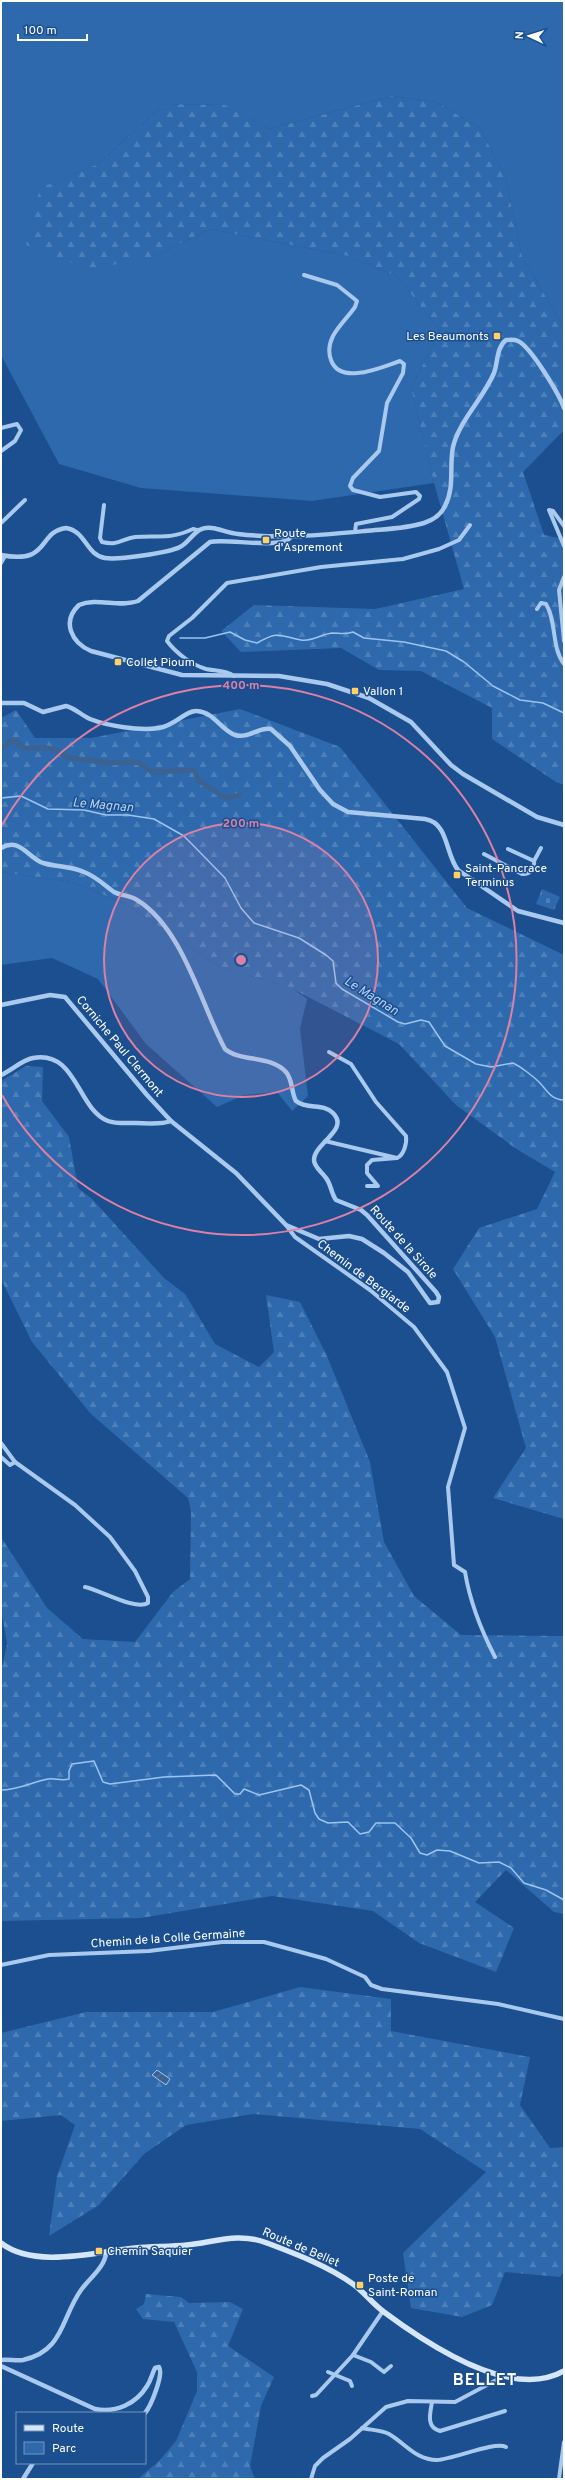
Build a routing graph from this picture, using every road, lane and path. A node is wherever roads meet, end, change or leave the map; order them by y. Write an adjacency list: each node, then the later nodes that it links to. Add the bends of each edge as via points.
1 (304, 275): 11 (street, via 337,285 357,301 356,307 333,336 329,347 332,361 339,371 349,374 400,361 404,364 403,373 387,403 379,452 354,478 350,486 353,490 380,497 416,492 420,496 419,500 392,517 356,524)
2 (564, 408): 11 (street, via 555,386 523,345 514,340 506,340 500,349 494,373 455,442 449,496 441,513 425,523)
3 (1, 428): 4 (street, via 17,424 21,430 15,442)
4 (1, 450)
5 (25, 500): 7 (street)
6 (104, 505): 10 (street, via 101,540 109,544 120,543 130,538 168,537)
7 (1, 523)
8 (470, 525): 20 (street, via 459,540 439,549 403,559 321,567 224,585 192,618 169,636 167,641 192,662)
9 (564, 526): 13 (street, via 553,511 549,510)
10 (197, 530): 12 (street, via 211,528 237,534); 14 (street, via 186,543 175,549 107,559 94,553 79,534 66,528 56,532 31,556)
11 (356, 532): 12 (street)
12 (291, 537): 20 (street, via 285,542 210,542 138,601 131,604 86,603 79,605 74,611 70,632 77,643 88,649 182,675)
13 (564, 546)
14 (3, 556): 15 (street)
15 (1, 563)
16 (564, 577): 18 (street, via 559,590)
17 (537, 609): 19 (street, via 541,603 546,604 551,612 559,654)
18 (564, 641)
19 (564, 664)
20 (234, 676): 22 (street, via 266,675 296,678 369,698 411,722 463,774 537,817)
21 (1, 702): 28 (street, via 24,703 44,712 66,706 93,720 131,727 162,728 196,711 209,715 231,733 239,736 271,729 290,746 320,790 333,804 348,812 434,822 441,830 453,864 458,870 518,911)
22 (564, 825)
23 (1, 848): 33 (street, Route de la Sirole, via 16,844 43,863 82,871 119,894 137,900 148,909 167,930 192,974 225,1049 233,1054 258,1059 281,1068 290,1078 296,1102 307,1107 329,1110 338,1123 336,1130)
24 (541, 848): 27 (street)
25 (508, 849): 27 (street)
26 (484, 854): 27 (street, via 522,874 532,870)
27 (534, 861)
28 (564, 923)
29 (1, 1005): 32 (street, Corniche Paul Clermont, via 50,995 65,998 146,1095)
30 (329, 1052): 34 (street, via 351,1064 376,1102 406,1136 406,1144)
31 (1, 1075): 32 (street, via 28,1060 46,1058 73,1076 91,1107 109,1121)
32 (172, 1121): 36 (street, Route de la Sirole, via 236,1173)
33 (325, 1141): 34 (street); 36 (street, Route de la Sirole, via 314,1159 330,1184 336,1200 361,1210 379,1226 436,1292 438,1302 430,1303 408,1272 359,1238 349,1236 319,1239)
34 (397, 1158): 35 (street, via 372,1160 367,1173 378,1186)
35 (367, 1186)
36 (286, 1225): 41 (street, Chemin de Bergiarde, via 294,1237 370,1290 414,1327 447,1372 465,1428 448,1487 454,1565 465,1572 479,1624)
37 (1, 1443): 39 (street)
38 (1, 1457): 39 (street, via 10,1465)
39 (15, 1462): 40 (street, via 75,1505 110,1538 135,1571 148,1597 148,1603 139,1606 98,1589)
40 (85, 1587)
41 (495, 1657)
42 (1, 1965): 43 (street, Chemin de la Colle Germaine, via 49,1955 149,1951 222,1942 264,1942 326,1959 365,1977 371,1985 382,1989 498,2004)
43 (564, 2019)
44 (1, 2243): 45 (main road, Route de Bellet, via 27,2256)
45 (106, 2252): 46 (main road, Route de Bellet, via 187,2245 227,2238 250,2238 287,2251 343,2278); 48 (street, via 103,2263 79,2294 60,2335 52,2345 21,2360)
46 (383, 2311): 47 (street); 54 (main road, Route de Bellet, via 431,2344)
47 (353, 2355): 50 (street, via 371,2362 384,2372); 53 (street)
48 (1, 2360)
49 (1, 2366): 59 (street, via 95,2409 108,2410 122,2407 136,2399 148,2385 155,2368 159,2367 161,2374)
50 (391, 2366)
51 (328, 2372): 53 (street)
52 (562, 2373): 54 (main road, Route de Bellet, via 531,2379)
53 (337, 2375): 55 (street, via 350,2381); 56 (street)
54 (502, 2377): 57 (street, via 455,2402)
55 (352, 2386)
56 (312, 2396)
57 (432, 2402): 58 (street, via 430,2423 440,2431); 60 (street, via 408,2401 393,2404 383,2408)
58 (505, 2411)
59 (146, 2412)
60 (362, 2428): 62 (street, via 389,2434 418,2455 433,2460 459,2457 498,2444); 65 (street, via 319,2462)
61 (564, 2442): 66 (street)
62 (506, 2447)
63 (32, 2464): 64 (street)
64 (23, 2479)
65 (311, 2479)
66 (559, 2479)

